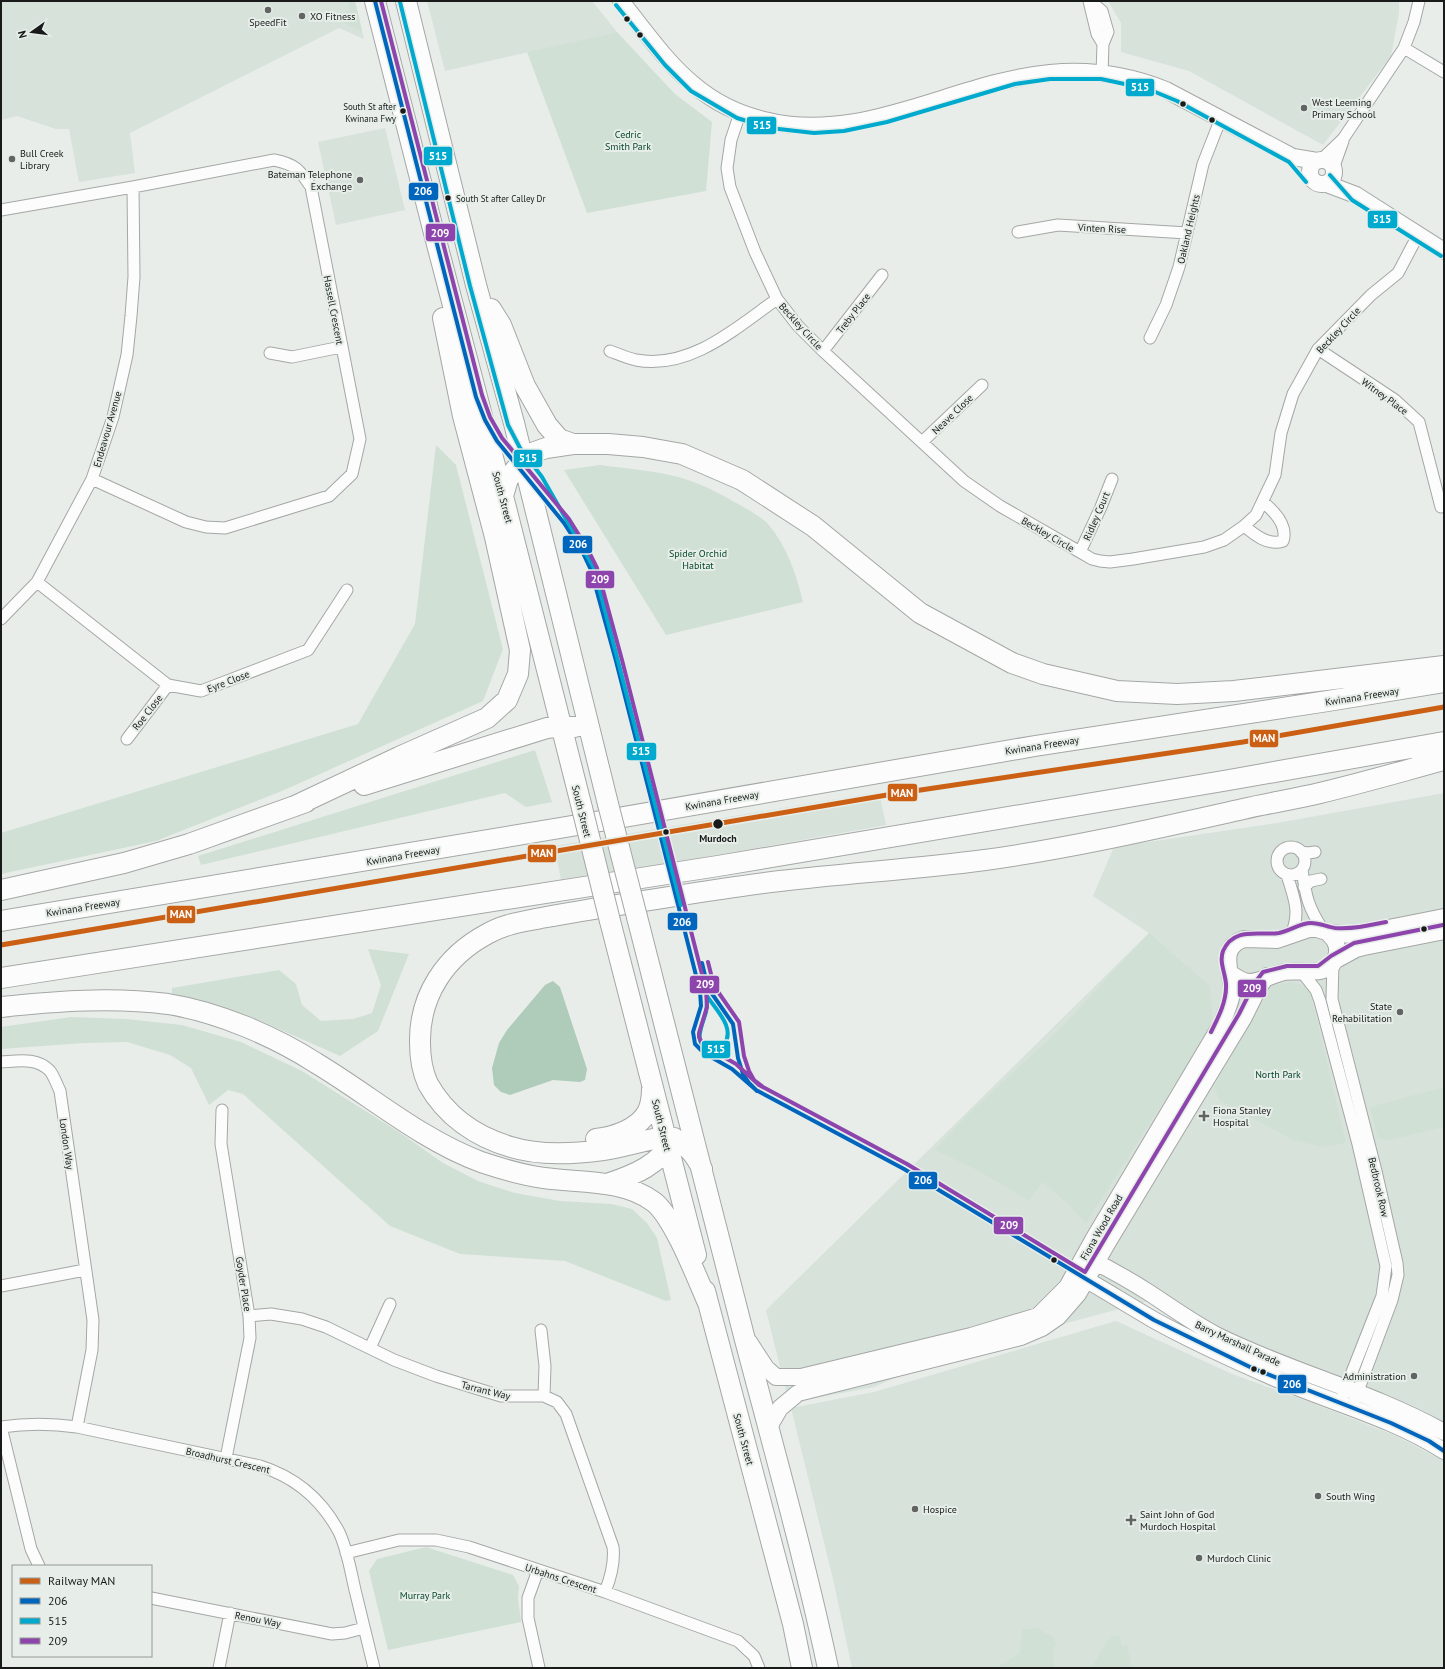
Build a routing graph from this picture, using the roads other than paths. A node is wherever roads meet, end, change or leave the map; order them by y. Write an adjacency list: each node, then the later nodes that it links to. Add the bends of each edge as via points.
1 (406, 1): 11 (highway)
2 (620, 1): 9 (street, via 682,74 695,86)
3 (1089, 1): 8 (street, via 1097,34 1103,44)
4 (1419, 1): 6 (street)
5 (375, 6): 12 (highway, South Street)
6 (1404, 48): 7 (street); 14 (street, via 1344,138)
7 (1444, 72)
8 (1102, 73): 9 (street, via 1050,73 1014,78 885,116 843,125 790,125); 10 (street, via 1150,83)
9 (740, 113): 24 (street, Beckley Circle, via 730,140 727,168 730,187 755,252)
10 (1221, 118): 13 (street); 19 (street, Oakland Heights, via 1203,164)
11 (440, 140): 12 (highway, via 430,152 421,154); 23 (highway)
12 (413, 149): 17 (highway, South Street)
13 (1293, 157): 14 (street); 14 (street, via 1316,183)
14 (1327, 169): 20 (street, via 1356,195)
15 (133, 188): 16 (street, Hassell Crescent); 26 (street, Hassell Crescent, via 274,160 286,162 297,168 311,187); 35 (street, Endeavour Avenue, via 134,277 126,355 113,417)
16 (1, 210)
17 (433, 229): 37 (highway, South Street); 53 (highway, via 444,325 463,416 495,537 520,650 518,674 507,700 487,718)
18 (1018, 232): 19 (street, Vinten Rise, via 1058,225)
19 (1187, 233): 25 (street, Oakland Heights, via 1179,267)
20 (1418, 235): 21 (street); 27 (street, Beckley Circle, via 1398,273 1366,300)
21 (1444, 251)
22 (882, 275): 29 (street, Treby Place)
23 (476, 285): 33 (highway, via 501,325 525,386 543,418 559,439); 34 (highway)
24 (777, 299): 28 (street, via 726,336 681,358 635,360); 29 (street, Beckley Circle, via 798,326)
25 (1150, 338)
26 (341, 347): 30 (street, via 292,357); 35 (street, Hassell Crescent, via 360,439 352,474 329,496 225,528 206,527 186,522)
27 (1318, 349): 38 (street, Beckley Circle, via 1293,394 1281,433 1275,475); 39 (street, Witney Place, via 1395,400 1419,422)
28 (610, 351)
29 (823, 351): 32 (street, Beckley Circle)
30 (270, 353)
31 (982, 385): 32 (street, Neave Close)
32 (922, 442): 41 (street, Beckley Circle, via 964,481 1000,506)
33 (573, 444): 34 (highway, via 546,448 532,453); 45 (highway, via 636,446 682,454 742,480 813,526 920,613 1012,663 1043,674 1117,690 1176,694 1234,690)
34 (523, 461): 37 (highway, via 508,479); 51 (highway)
35 (92, 479): 42 (street, Endeavour Avenue)
36 (1112, 479): 41 (street, Ridley Court)
37 (503, 496): 48 (highway, South Street)
38 (1263, 502): 40 (street, Beckley Circle, via 1256,515); 40 (street, via 1281,522 1284,530 1283,541 1278,543 1262,539)
39 (1441, 507)
40 (1244, 526): 41 (street, Beckley Circle, via 1224,540 1204,547 1133,559 1105,561 1092,559)
41 (1080, 552)
42 (37, 582): 44 (street, Endeavour Avenue); 47 (street, Eyre Close)
43 (347, 590): 47 (street, Eyre Close, via 308,650 201,691)
44 (1, 620)
45 (1444, 666)
46 (1444, 682): 62 (highway, Kwinana Freeway, via 1035,746 545,831)
47 (168, 685): 49 (street, Roe Close)
48 (561, 726): 51 (highway, via 578,728); 53 (highway, via 547,728); 73 (highway, South Street, bridge)
49 (126, 739)
50 (1444, 742): 70 (highway, via 718,866)
51 (593, 745): 74 (highway, bridge)
52 (1444, 760): 76 (highway, via 1318,794 1052,849 923,868 779,881 581,910 502,926 469,944 445,966 425,1007 420,1037 422,1068 440,1102 464,1125)
53 (294, 806): 60 (highway, via 189,844 124,862)
54 (1301, 852): 55 (street); 56 (street, via 1305,860); 57 (street, via 1291,847 1279,854 1277,865)
55 (1315, 852)
56 (1302, 870): 57 (street, via 1295,875); 59 (street)
57 (1287, 875): 65 (street, via 1297,915)
58 (1321, 878): 59 (street, via 1311,881)
59 (1304, 887): 63 (street, via 1311,912)
60 (1, 890)
61 (1444, 917): 63 (street, Fiona Wood Road, via 1353,935)
62 (1, 921)
63 (1325, 931): 65 (street, Fiona Wood Road, via 1309,929); 66 (street, via 1336,945)
64 (1444, 931): 66 (street, via 1360,948)
65 (1292, 935): 68 (street, Fiona Wood Road, via 1277,940 1251,938 1239,941 1228,954)
66 (1334, 962): 67 (street, via 1320,972); 78 (street, Bedbrook Row, via 1332,999)
67 (1301, 971): 69 (street); 78 (street, Bedbrook Row, via 1316,990 1320,1001)
68 (1231, 974): 69 (street, via 1250,982); 81 (street, Fiona Wood Road, via 1232,995 1222,1023)
69 (1268, 976): 81 (street, Fiona Wood Road)
70 (1, 978)
71 (1, 1007): 80 (highway, via 73,1000 136,1001 199,1011 257,1032 294,1050 408,1124 456,1151 523,1175)
72 (1, 1062): 82 (street, London Way, via 25,1060 38,1063 50,1072 60,1091)
73 (653, 1087): 76 (highway, via 648,1112 639,1123 606,1138 570,1143 533,1144); 77 (highway, South Street)
74 (684, 1101): 77 (highway, via 679,1126); 79 (highway)
75 (222, 1110): 87 (street, Goyder Place, via 221,1144)
76 (494, 1141): 77 (highway, via 524,1151 576,1153)
77 (669, 1141): 79 (highway, via 685,1145 696,1156); 80 (highway, via 643,1170); 85 (highway, South Street)
78 (1363, 1143): 92 (street, Bedbrook Row, via 1386,1275 1382,1296)
79 (702, 1169): 89 (highway)
80 (605, 1185): 85 (highway, via 632,1189 658,1206 672,1224)
81 (1090, 1259): 83 (street, Fiona Wood Road); 92 (street, Barry Marshall Parade, via 1218,1336 1296,1370)
82 (85, 1270): 84 (street); 95 (street, London Way, via 93,1334)
83 (1081, 1277): 89 (street, Fiona Wood Road, via 1038,1316 971,1336 801,1377 776,1377 766,1368); 92 (street, Barry Marshall Parade, via 1201,1344 1295,1386); 93 (street, Fiona Wood Road, via 1078,1294 1066,1310 1042,1328 1001,1343 798,1393 780,1408)
84 (1, 1286)
85 (708, 1303): 110 (highway, South Street, via 793,1624)
86 (390, 1304): 90 (street)
87 (249, 1316): 90 (street, Tarrant Way, via 271,1314 302,1319 326,1327); 98 (street, Goyder Place, via 250,1338)
88 (541, 1330): 91 (street, via 545,1366)
89 (744, 1336): 93 (highway)
90 (370, 1348): 91 (street, Tarrant Way, via 436,1376 501,1396)
91 (544, 1396): 102 (street, via 557,1402 566,1414 613,1547 613,1571)
92 (1349, 1398): 96 (street, Barry Marshall Parade, via 1404,1411); 97 (street, Barry Marshall Parade)
93 (769, 1426): 111 (highway)
94 (1, 1427): 95 (street, Broadhurst Crescent, via 47,1423); 100 (street, via 31,1549)
95 (77, 1427): 98 (street, Broadhurst Crescent)
96 (1444, 1432)
97 (1444, 1451)
98 (226, 1458): 99 (street, Broadhurst Crescent, via 273,1470 305,1489 328,1514 340,1533)
99 (346, 1553): 101 (street, Urbahns Crescent, via 399,1540 436,1540 468,1547); 105 (street, Broadhurst Crescent)
100 (39, 1565)
101 (538, 1570): 102 (street, Urbahns Crescent); 108 (street, via 528,1598 528,1618)
102 (605, 1592): 109 (street, Urbahns Crescent, via 738,1641 754,1656)
103 (152, 1598): 104 (street, Renou Way)
104 (230, 1613): 105 (street, Renou Way, via 332,1634); 106 (street)
105 (364, 1628): 107 (street, Broadhurst Crescent)
106 (219, 1668)
107 (374, 1668)
108 (539, 1668)
109 (760, 1668)
110 (802, 1668)
111 (828, 1668)

